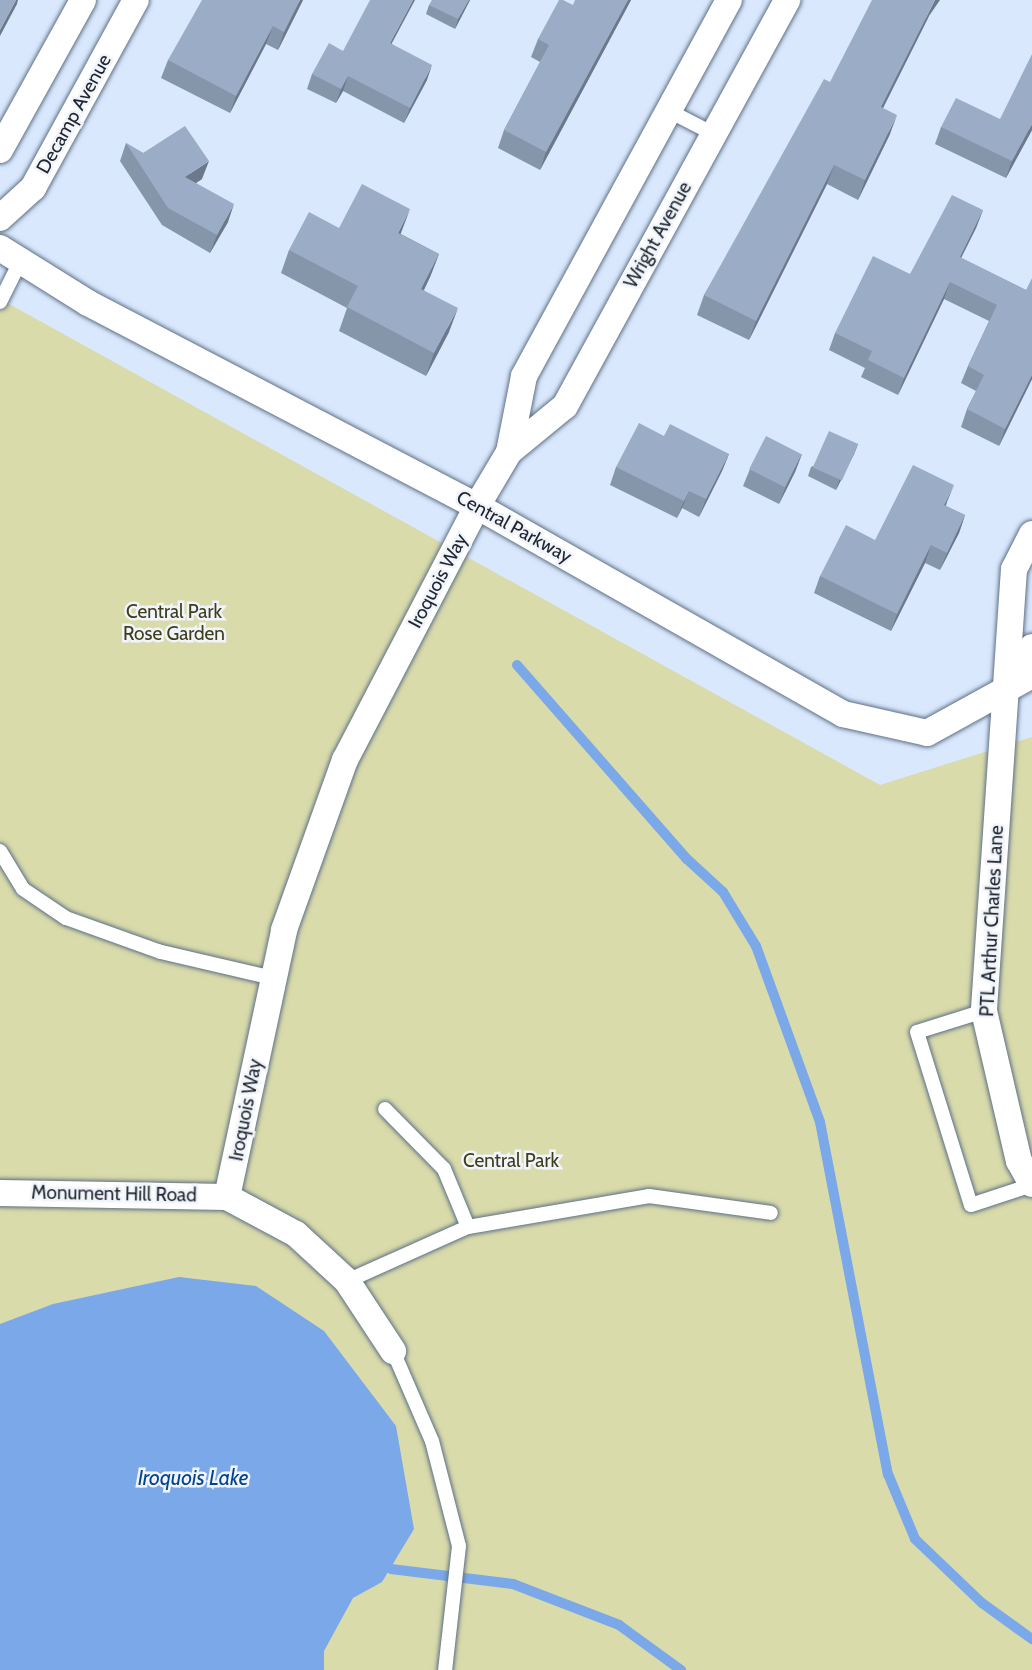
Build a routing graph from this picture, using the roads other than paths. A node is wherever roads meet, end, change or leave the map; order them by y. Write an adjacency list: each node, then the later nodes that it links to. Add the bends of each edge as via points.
1 (83, 0): 7 (street)
2 (136, 0): 8 (street, Decamp Avenue, via 33,188)
3 (729, 0): 5 (street, Wright Avenue)
4 (787, 0): 6 (street, Wright Avenue)
5 (668, 111): 6 (lane); 11 (street, Wright Avenue, via 524,376)
6 (714, 134): 11 (street, Wright Avenue, via 565,405)
7 (0, 150)
8 (0, 218)
9 (10, 255): 10 (lane); 12 (street, Central Parkway)
10 (0, 302)
11 (509, 452): 12 (street, Wright Avenue)
12 (477, 506): 16 (street, Central Parkway, via 843,714 927,733); 18 (street, Iroquois Way, via 345,760 320,818)
13 (1032, 534): 16 (street, PTL Arthur Charles Lane, via 1014,569)
14 (1032, 647): 16 (street)
15 (1032, 674): 16 (street, Central Parkway)
16 (1005, 693): 19 (street, PTL Arthur Charles Lane)
17 (0, 851): 18 (lane, via 23,889 66,918 161,952)
18 (273, 978): 23 (street, Iroquois Way)
19 (984, 1011): 21 (street, PTL Arthur Charles Lane, via 1018,1161); 21 (lane, via 917,1032 971,1205)
20 (385, 1109): 25 (lane, via 444,1169)
21 (1032, 1184)
22 (0, 1193): 23 (street, Monument Hill Road)
23 (228, 1197): 26 (street, via 296,1234)
24 (771, 1213): 25 (lane, via 649,1196)
25 (468, 1227): 26 (lane)
26 (347, 1281): 27 (street)
27 (393, 1351): 28 (lane, via 432,1441 458,1563)
28 (445, 1670)

